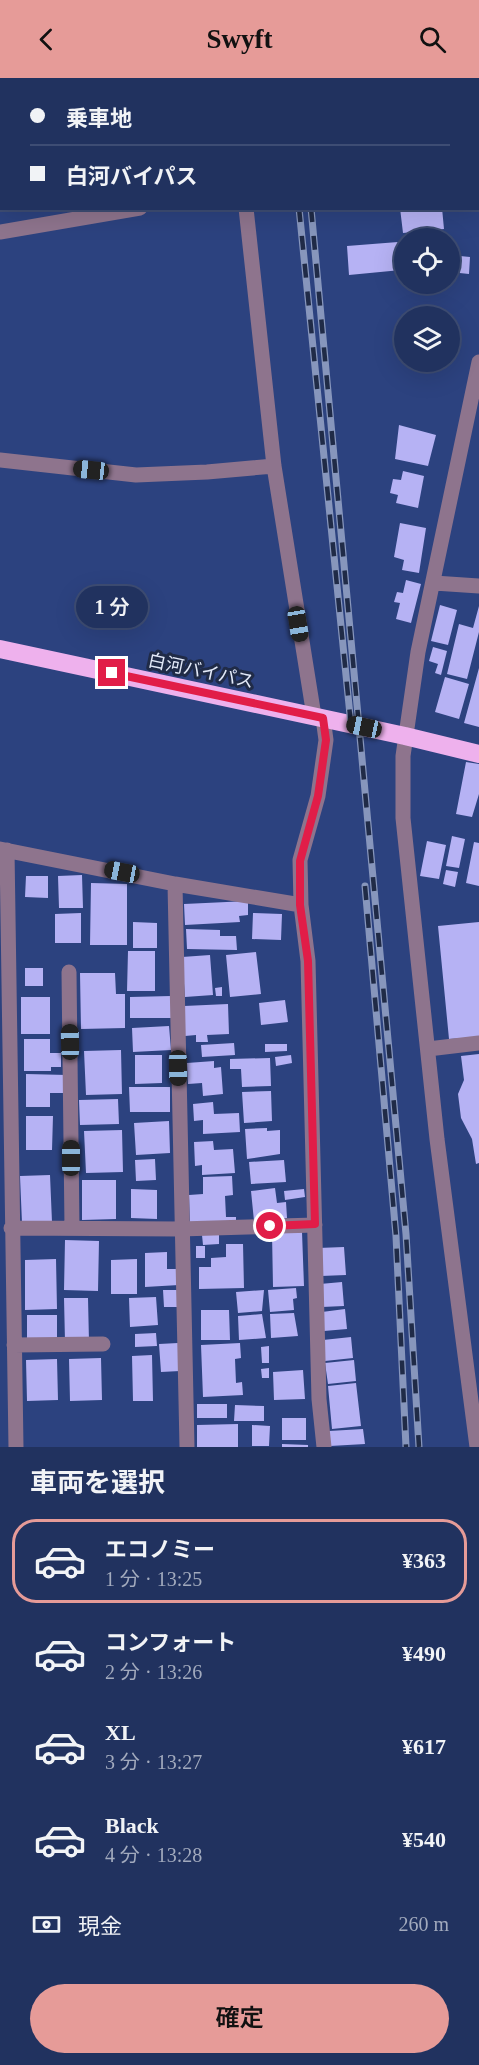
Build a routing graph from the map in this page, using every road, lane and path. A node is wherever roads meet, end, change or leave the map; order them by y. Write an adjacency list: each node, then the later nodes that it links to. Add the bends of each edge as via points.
1 (128, 210): 3 (street)
2 (246, 210): 6 (street)
3 (0, 232)
4 (479, 362): 7 (street)
5 (0, 460): 6 (street, via 136,475)
6 (274, 465): 10 (street)
7 (434, 583): 8 (street); 11 (street)
8 (479, 586)
9 (0, 649): 10 (highway, 白河バイパス)
10 (319, 717): 11 (highway, 白河バイパス); 15 (street, via 326,740 318,796 300,861)
11 (405, 736): 12 (highway, 白河バイパス); 18 (street, via 403,818)
12 (479, 754)
13 (4, 850): 14 (street); 20 (street)
14 (175, 884): 15 (street); 22 (street)
15 (300, 905): 19 (street, via 308,961)
16 (69, 972): 21 (street)
17 (479, 1043): 18 (street)
18 (428, 1049): 23 (street)
19 (315, 1224): 22 (street); 29 (street, via 318,1399)
20 (11, 1228): 21 (street); 25 (street)
21 (72, 1228): 22 (street)
22 (180, 1229): 28 (street)
23 (472, 1340): 26 (street)
24 (103, 1344): 25 (street)
25 (14, 1345): 27 (street)
26 (477, 1440)
27 (16, 1447)
28 (186, 1447)
29 (324, 1447)

